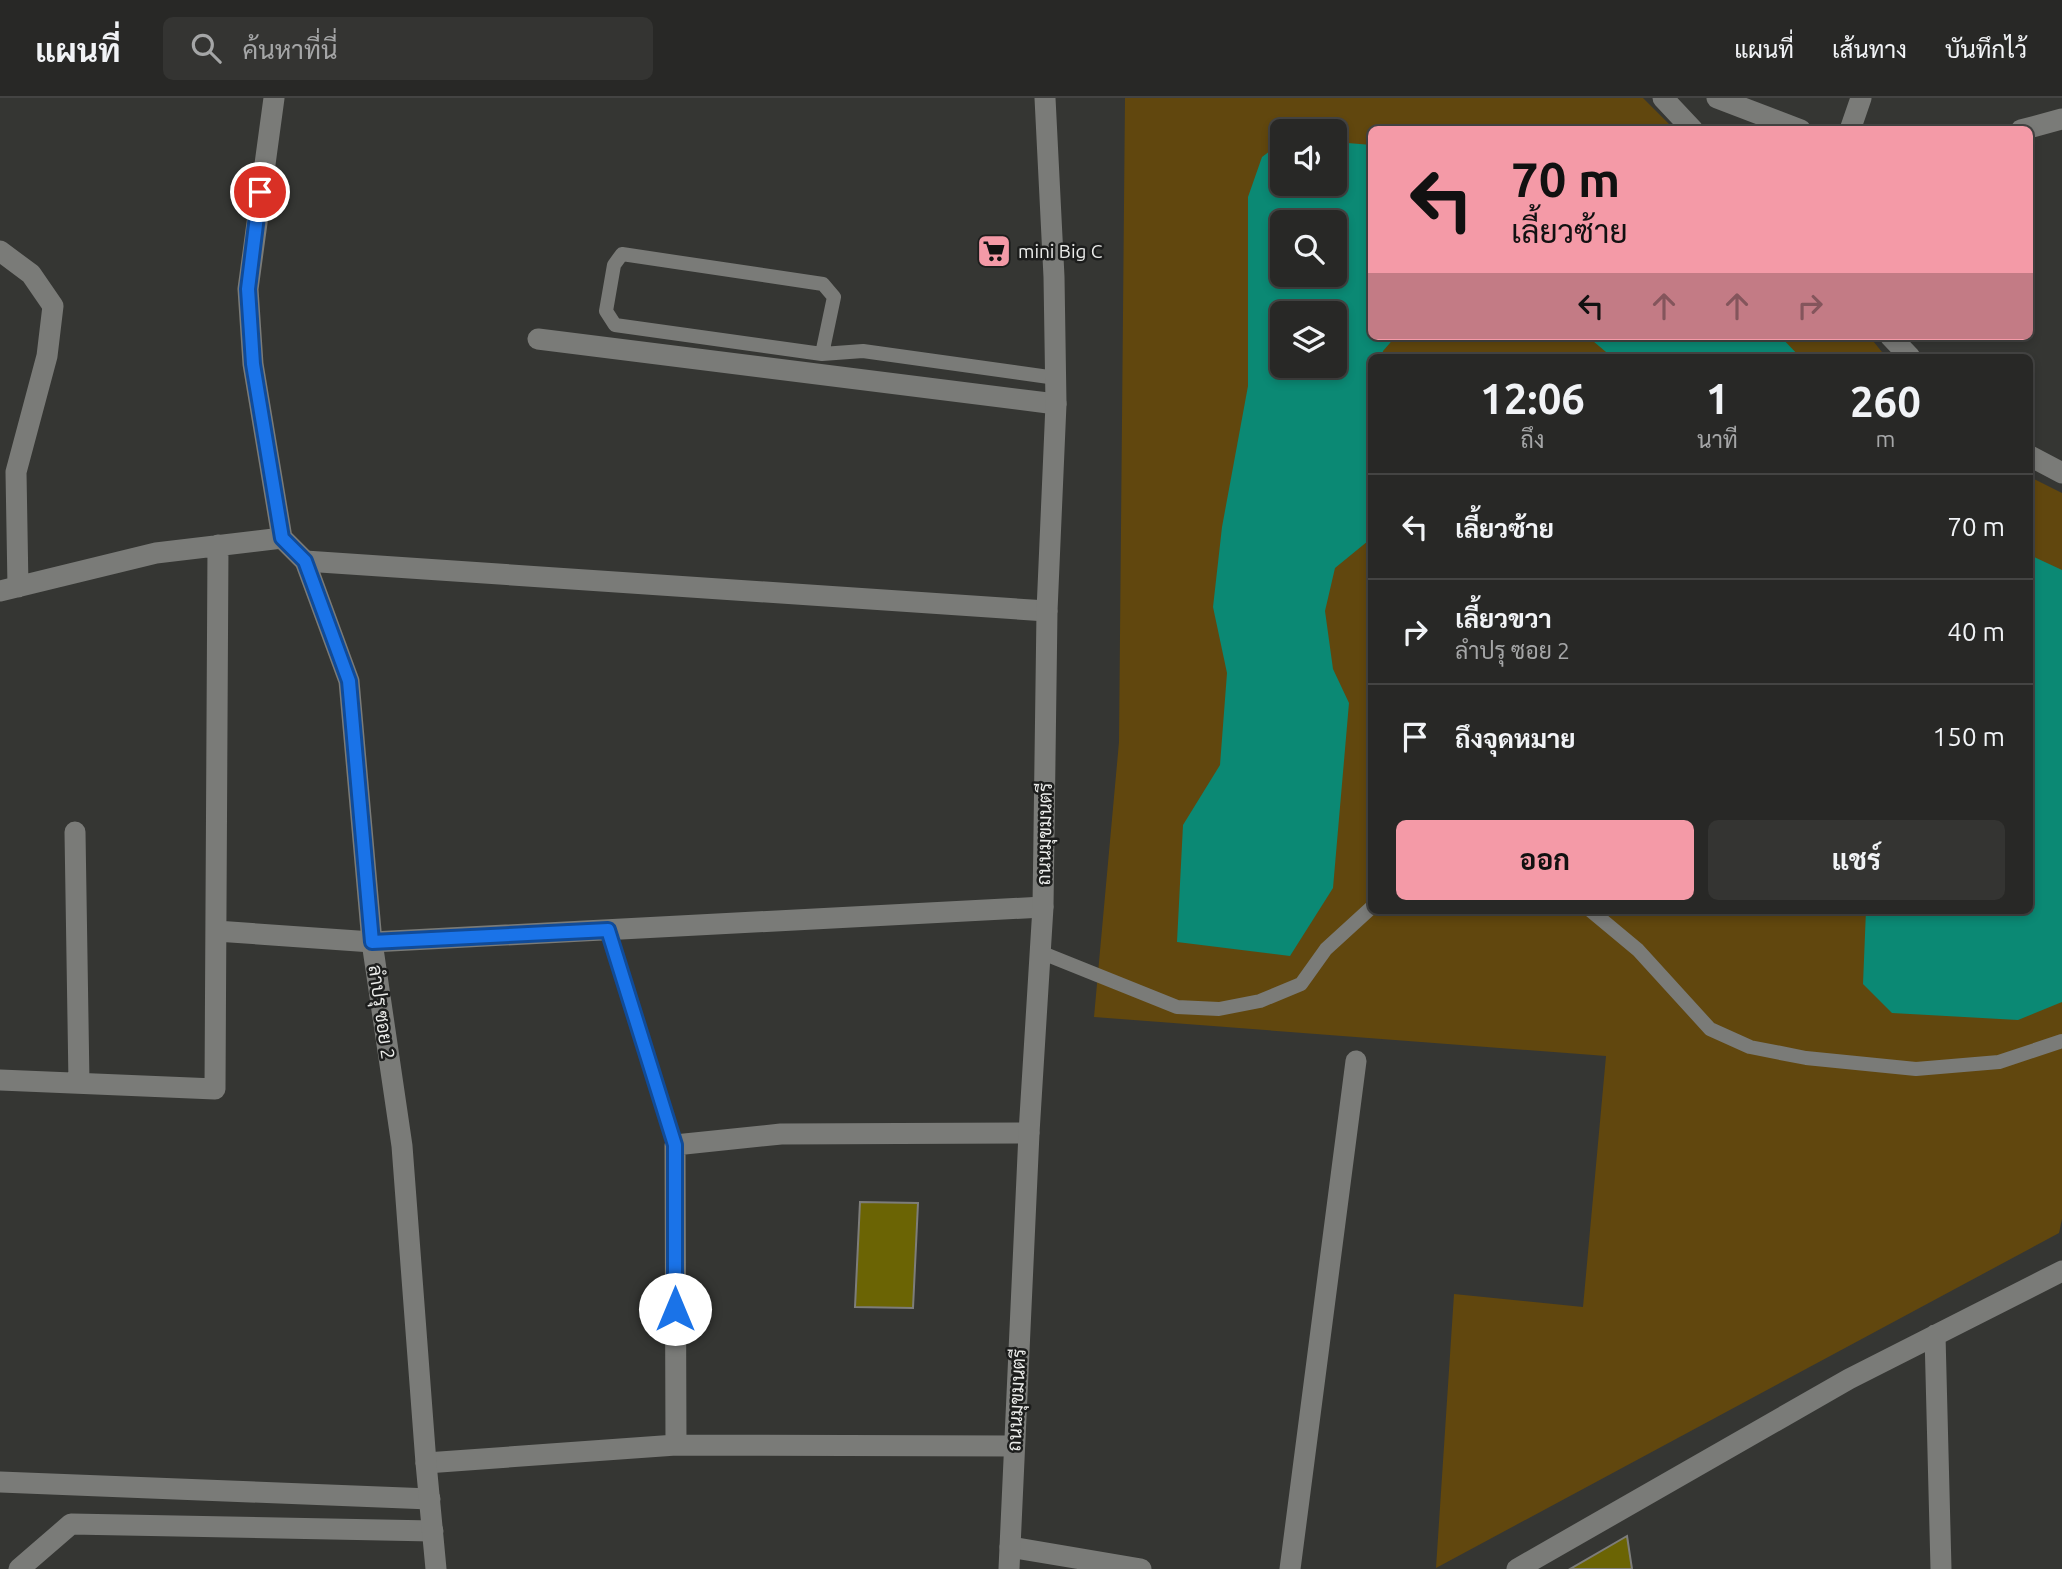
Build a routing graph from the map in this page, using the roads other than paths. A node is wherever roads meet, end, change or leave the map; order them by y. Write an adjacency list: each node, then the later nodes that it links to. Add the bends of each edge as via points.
1 (274, 98): 20 (street, via 248,289 253,364)
2 (1045, 98): 16 (street, ถนนมุขมนตรี)
3 (1663, 98): 7 (street)
4 (1717, 98): 8 (street)
5 (1861, 98): 9 (street)
6 (2062, 120): 10 (street)
7 (1689, 126)
8 (1790, 126)
9 (1851, 126)
10 (2033, 127)
11 (0, 251): 23 (street, via 31,274 53,306 47,356 16,472)
12 (538, 339): 17 (street)
13 (1894, 340): 15 (street)
14 (822, 354): 14 (lane, via 834,298 823,284 622,254 614,265 606,311 615,325); 16 (lane, via 863,352)
15 (1907, 354)
16 (1056, 378): 17 (street, ถนนมุขมนตรี)
17 (1056, 404): 24 (street, ถนนมุขมนตรี)
18 (2033, 458): 19 (street)
19 (2062, 473)
20 (282, 538): 21 (street); 22 (street, ลำปรุ ซอย 2)
21 (218, 545): 23 (street, via 156,553); 30 (street)
22 (305, 561): 24 (street); 31 (street, ลำปรุ ซอย 2, via 349,681)
23 (9, 589)
24 (1047, 611): 26 (street, ถนนมุขมนตรี)
25 (75, 832): 36 (street)
26 (1043, 907): 29 (street); 32 (street, ถนนมุขมนตรี)
27 (1368, 911): 32 (lane, via 1326,949 1301,984 1260,1001 1219,1009 1177,1007)
28 (1595, 914): 33 (lane, via 1638,950 1710,1029 1750,1046 1806,1058 1916,1069 1999,1062)
29 (608, 930): 31 (street); 38 (lane)
30 (216, 931): 31 (street); 36 (street, via 215,1089)
31 (372, 942): 43 (street, ลำปรุ ซอย 2, via 402,1146)
32 (1040, 952): 37 (street, ถนนมุขมนตรี)
33 (2062, 1041)
34 (1356, 1061): 52 (street)
35 (0, 1080): 36 (street)
36 (79, 1083)
37 (1029, 1133): 38 (street, via 781,1134); 42 (street, ถนนมุขมนตรี)
38 (675, 1145): 41 (street)
39 (2062, 1271): 40 (street)
40 (1935, 1335): 53 (street, via 1849,1378); 54 (street)
41 (676, 1445): 42 (street); 43 (street)
42 (1014, 1446): 47 (street, ถนนมุขมนตรี)
43 (426, 1463): 45 (street, ลำปรุ ซอย 2)
44 (0, 1482): 45 (street)
45 (429, 1499): 46 (street, ลำปรุ ซอย 2)
46 (433, 1531): 48 (street, via 71,1524); 49 (street, ลำปรุ ซอย 2)
47 (1010, 1547): 50 (street, ถนนมุขมนตรี); 51 (street)
48 (19, 1569)
49 (436, 1569)
50 (1009, 1569)
51 (1141, 1569)
52 (1290, 1569)
53 (1517, 1569)
54 (1941, 1569)

